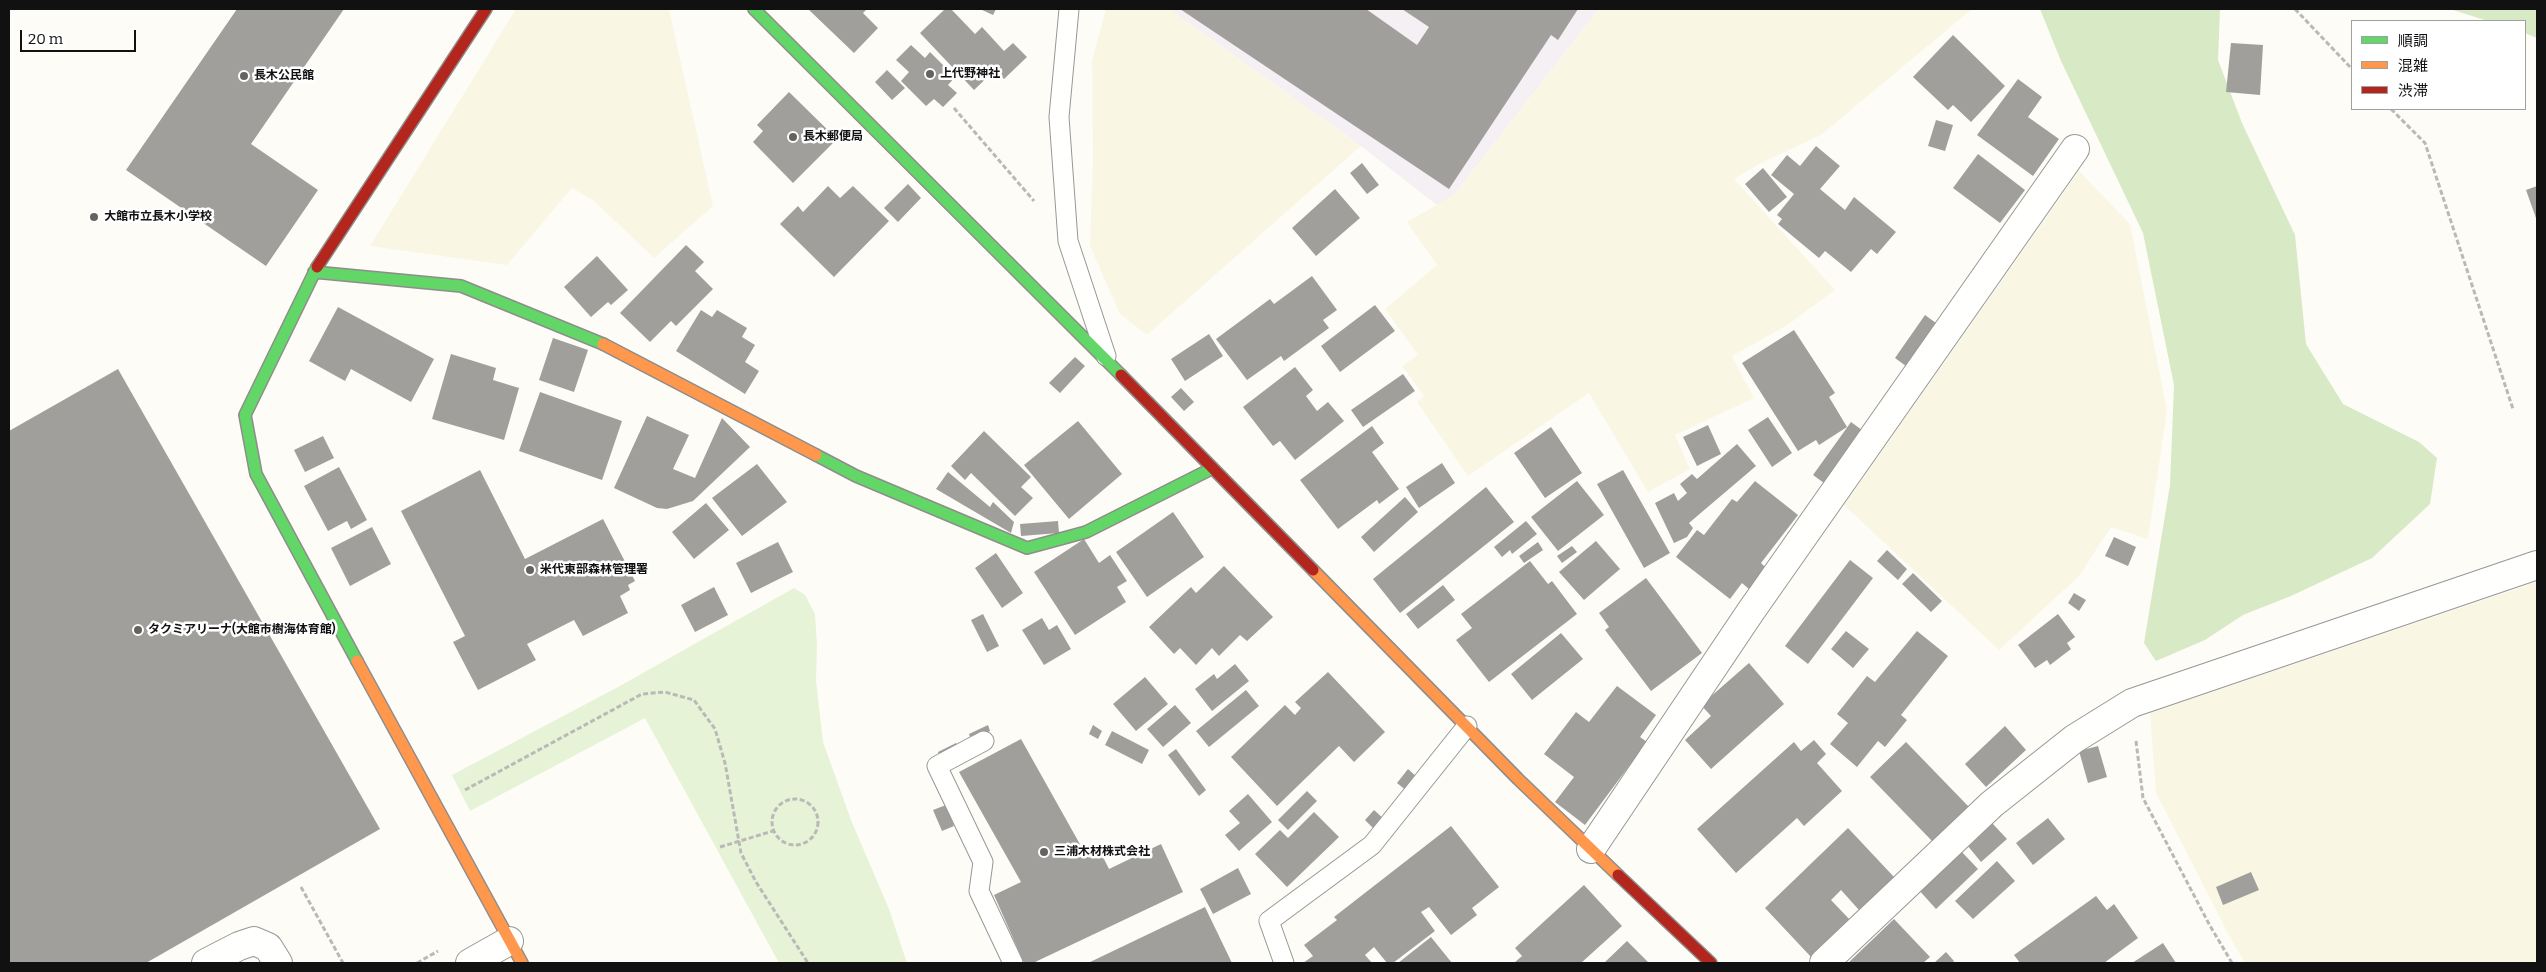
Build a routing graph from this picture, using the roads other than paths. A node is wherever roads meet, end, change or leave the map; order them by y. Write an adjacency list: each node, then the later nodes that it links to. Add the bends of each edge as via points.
1 (486, 9): 5 (street)
2 (754, 9): 6 (street)
3 (1069, 9): 6 (lane, via 1059,118 1068,241)
4 (2075, 149): 11 (street, via 1751,611)
5 (314, 272): 7 (street, via 461,286 587,336 856,476 1027,548 1086,532); 12 (street, via 245,415 256,474)
6 (1108, 362): 7 (street)
7 (1211, 469): 9 (street)
8 (2537, 565): 19 (street, via 2132,703 2074,739 1992,804)
9 (1467, 726): 11 (street); 17 (lane, via 1372,845 1269,921)
10 (984, 741): 16 (lane, via 937,766 984,862 979,891)
11 (1591, 849): 18 (street)
12 (516, 952): 15 (street)
13 (206, 963): 14 (street, via 254,941 268,947)
14 (278, 963)
15 (470, 963)
16 (1013, 963)
17 (1284, 963)
18 (1710, 963)
19 (1824, 963)

